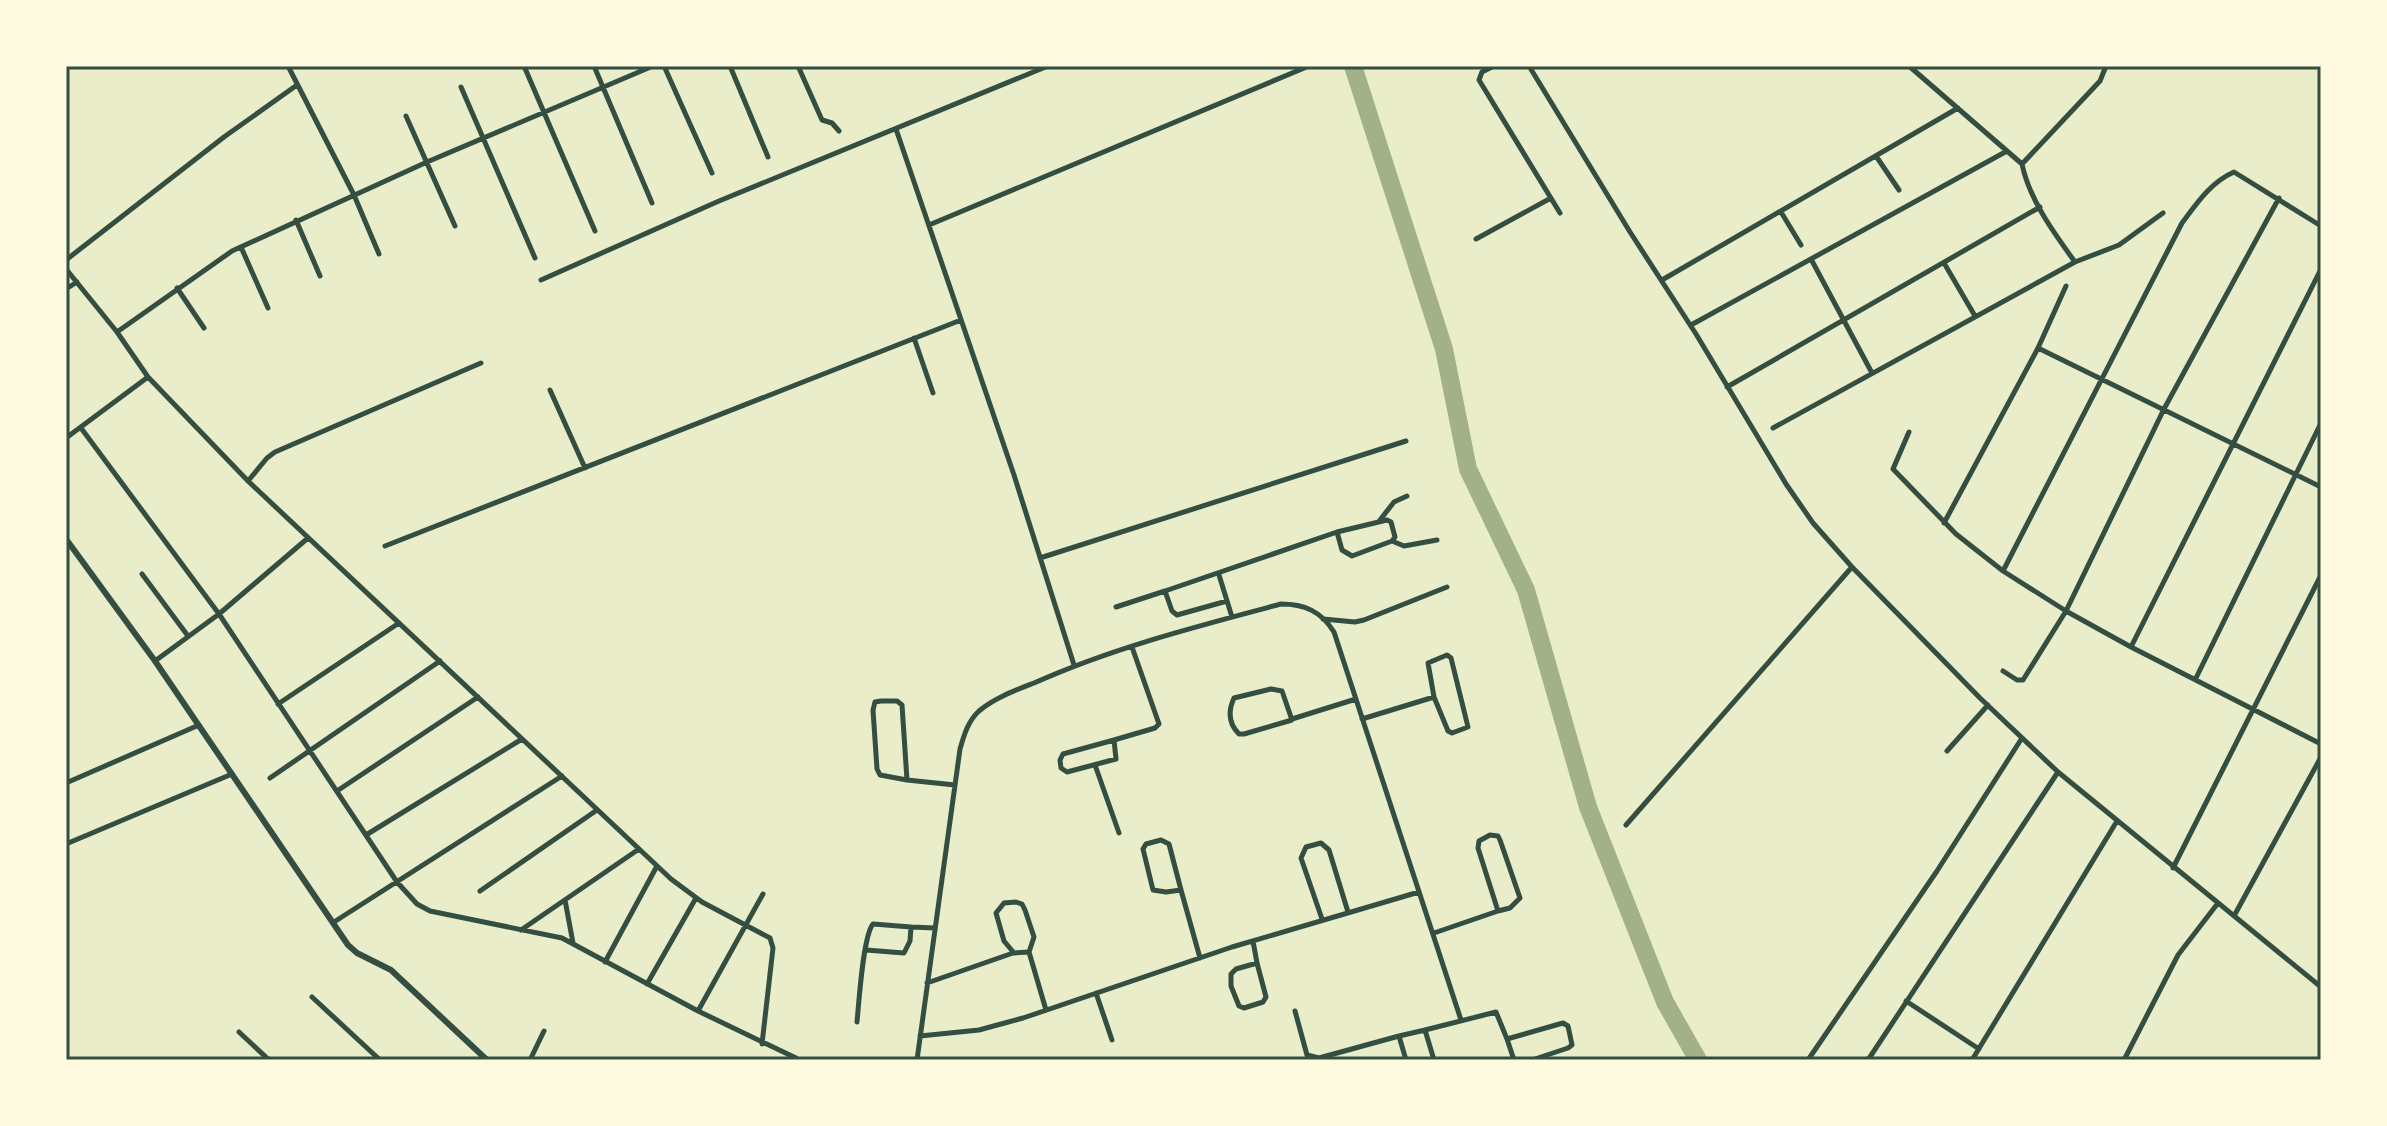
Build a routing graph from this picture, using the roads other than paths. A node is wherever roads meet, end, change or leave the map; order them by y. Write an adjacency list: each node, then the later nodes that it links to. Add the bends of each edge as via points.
1 (288, 66): 14 (street)
2 (524, 66): 18 (street)
3 (594, 66): 16 (street)
4 (653, 66): 16 (street)
5 (664, 66): 28 (street)
6 (730, 66): 25 (street)
7 (798, 66): 21 (street, via 822,120)
8 (1048, 66): 20 (street)
9 (1309, 66): 39 (street)
10 (1529, 66): 56 (street)
11 (1909, 66): 17 (street)
12 (2106, 66): 27 (street, via 2100,81)
13 (1489, 67): 31 (street, via 1479,80)
14 (297, 85): 30 (street); 49 (street)
15 (461, 87): 22 (street)
16 (604, 87): 18 (street); 33 (street)
17 (1958, 108): 23 (street); 24 (street)
18 (544, 113): 22 (street); 42 (street)
19 (406, 116): 26 (street)
20 (896, 129): 39 (street); 55 (street)
21 (839, 131)
22 (483, 139): 26 (street); 47 (street)
23 (2007, 151): 27 (street); 48 (street)
24 (1876, 156): 29 (street); 35 (street)
25 (768, 157)
26 (427, 162): 30 (street); 40 (street)
27 (2022, 164): 34 (street)
28 (712, 173)
29 (1899, 190)
30 (354, 195): 38 (street); 46 (street)
31 (1551, 198): 36 (street); 43 (street)
32 (2279, 198): 41 (street); 73 (street, via 2234,172 2206,193 2182,223); 77 (street)
33 (652, 203)
34 (2040, 207): 50 (street); 51 (street)
35 (1781, 212): 44 (street); 56 (street)
36 (1560, 213)
37 (2163, 213): 50 (street, via 2119,245)
38 (296, 220): 45 (street); 54 (street)
39 (929, 225): 63 (street)
40 (455, 226)
41 (2321, 226)
42 (595, 231)
43 (1476, 239)
44 (1801, 245)
45 (241, 247): 59 (street); 61 (street)
46 (379, 254)
47 (535, 258)
48 (1811, 259): 64 (street); 65 (street)
49 (66, 260)
50 (2075, 262): 62 (street)
51 (1944, 263): 62 (street); 64 (street)
52 (66, 269): 57 (street)
53 (2321, 269): 84 (street)
54 (320, 276)
55 (541, 280)
56 (1662, 280): 65 (street)
57 (77, 282): 60 (street); 67 (street)
58 (2066, 286): 69 (street)
59 (177, 288): 66 (street); 67 (street)
60 (66, 289)
61 (268, 308)
62 (1975, 316): 71 (street)
63 (961, 320): 68 (street); 98 (street)
64 (1844, 322): 71 (street); 74 (street)
65 (1691, 325): 74 (street)
66 (204, 328)
67 (117, 332): 72 (street)
68 (914, 338): 76 (street); 85 (street)
69 (2038, 348): 73 (street); 91 (street)
70 (481, 363): 87 (street, via 275,452)
71 (1872, 373): 80 (street)
72 (148, 377): 79 (street); 87 (street)
73 (2101, 378): 77 (street); 100 (street)
74 (1727, 387): 99 (street, via 1813,523)
75 (550, 390): 85 (street)
76 (933, 393)
77 (2164, 409): 84 (street); 108 (street)
78 (2321, 423): 86 (street)
79 (81, 428): 82 (street); 109 (street)
80 (1773, 428)
81 (1909, 432): 91 (street, via 1893,469)
82 (66, 438)
83 (1406, 441): 98 (street)
84 (2233, 443): 86 (street); 115 (street)
85 (585, 468): 97 (street)
86 (2296, 474): 88 (street); 120 (street)
87 (248, 481): 93 (street)
88 (2321, 487)
89 (1407, 496): 90 (street, via 1394,502)
90 (1379, 521): 92 (street); 96 (street, via 1391,522)
91 (1944, 523): 100 (street)
92 (1337, 532): 96 (street, via 1342,550 1352,556); 102 (street)
93 (308, 538): 109 (street); 112 (street)
94 (66, 539): 116 (street)
95 (1437, 540): 96 (street, via 1410,546)
96 (1392, 541)
97 (385, 546)
98 (1040, 558): 118 (street)
99 (1852, 567): 125 (street); 148 (street)
100 (2003, 571): 108 (street)
101 (142, 574): 113 (street)
102 (1219, 575): 105 (street); 106 (street)
103 (2321, 575): 126 (street)
104 (1447, 587): 111 (street, via 1364,620)
105 (1165, 591): 106 (street, via 1177,615); 107 (street)
106 (1227, 601): 110 (street)
107 (1116, 607)
108 (2066, 611): 115 (street); 119 (street, via 2023,680)
109 (219, 614): 113 (street); 124 (street)
110 (1232, 617): 111 (street, via 1281,604 1309,608); 114 (street)
111 (1323, 619): 123 (street, via 1334,632)
112 (399, 623): 117 (street); 124 (street)
113 (188, 636): 116 (street)
114 (1132, 647): 118 (street); 132 (street, via 1159,724)
115 (2131, 647): 120 (street)
116 (155, 661): 129 (street)
117 (440, 661): 121 (street); 134 (street)
118 (1074, 665): 144 (street, via 982,708 966,729)
119 (2003, 671)
120 (2196, 678): 126 (street)
121 (478, 697): 131 (street); 145 (street)
122 (1434, 697): 122 (street, via 1448,731 1468,727 1447,655 1428,663); 127 (street)
123 (1356, 699): 127 (street); 128 (street)
124 (278, 704): 134 (street)
125 (1988, 705): 130 (street); 135 (street)
126 (2254, 708): 133 (street); 154 (street)
127 (1362, 719): 158 (street)
128 (1292, 720): 128 (street, via 1239,734 1229,709 1234,698 1277,690 1282,691)
129 (199, 725): 139 (street); 143 (street)
130 (2022, 738): 138 (street); 211 (street)
131 (522, 739): 140 (street); 150 (street)
132 (1114, 740): 137 (street, via 1118,757); 137 (street, via 1063,754 1060,760 1067,772)
133 (2321, 744)
134 (309, 750): 141 (street); 145 (street)
135 (1947, 751)
136 (2321, 757): 165 (street)
137 (1095, 765): 149 (street)
138 (2058, 772): 147 (street); 186 (street)
139 (233, 774): 151 (street); 167 (street)
140 (562, 776): 146 (street); 155 (street)
141 (270, 778)
142 (907, 780): 142 (street, via 880,775 877,769 875,702 902,705); 144 (street)
143 (66, 783)
144 (955, 785): 170 (street)
145 (337, 791): 150 (street)
146 (597, 810): 152 (street); 157 (street)
147 (2117, 821): 154 (street); 200 (street)
148 (1626, 825)
149 (1119, 833)
150 (366, 835): 155 (street)
151 (66, 844)
152 (639, 849): 153 (street); 161 (street)
153 (657, 866): 160 (street); 179 (street)
154 (2173, 868): 162 (street)
155 (397, 882): 167 (street); 171 (street, via 430,911)
156 (1181, 890): 156 (street, via 1169,844 1146,844 1143,855 1153,890); 178 (street)
157 (480, 891)
158 (1419, 892): 164 (street); 172 (street)
159 (763, 894): 168 (street)
160 (696, 898): 168 (street); 182 (street)
161 (565, 900): 171 (street); 174 (street)
162 (2218, 903): 165 (street); 214 (street, via 2178,955)
163 (1498, 911): 163 (street, via 1520,898 1500,840 1490,835 1479,841 1478,848); 172 (street)
164 (1348, 912): 166 (street); 166 (street, via 1329,850 1321,843 1306,847 1301,858)
165 (2234, 916): 183 (street)
166 (1322, 919): 173 (street)
167 (334, 922): 204 (street, via 348,945 391,970)
168 (745, 925): 188 (street); 199 (street, via 773,942)
169 (911, 927): 170 (street); 175 (street, via 904,953); 175 (street, via 873,924)
170 (935, 928): 181 (street)
171 (521, 930): 174 (street)
172 (1434, 933): 190 (street)
173 (1253, 941): 178 (street); 180 (street)
174 (574, 944): 179 (street)
175 (866, 950): 191 (street)
176 (1029, 952): 177 (street); 177 (street, via 1034,937 1025,910 1010,901 996,913 1004,941); 187 (street)
177 (1014, 953): 181 (street)
178 (1200, 958): 184 (street)
179 (605, 962): 182 (street)
180 (1257, 963): 180 (street, via 1266,997 1244,1008 1231,986 1231,974)
181 (927, 983): 195 (street)
182 (647, 985): 188 (street)
183 (2321, 987)
184 (1096, 993): 187 (street); 198 (street)
185 (312, 997): 203 (street)
186 (1906, 1001): 200 (street); 212 (street)
187 (1046, 1010): 195 (street, via 979,1030)
188 (698, 1011): 199 (street)
189 (1295, 1011): 196 (street, via 1312,1058)
190 (1461, 1020): 192 (street); 197 (street, via 1496,1012)
191 (857, 1022)
192 (1425, 1030): 196 (street); 208 (street)
193 (544, 1031): 205 (street)
194 (239, 1032): 202 (street)
195 (920, 1036): 206 (street)
196 (1399, 1036): 207 (street)
197 (1507, 1039): 209 (street); 210 (street, via 1568,1026 1572,1045)
198 (1112, 1040)
199 (762, 1044): 201 (street)
200 (1979, 1049): 213 (street)
201 (796, 1058)
202 (269, 1060)
203 (380, 1060)
204 (487, 1060)
205 (530, 1060)
206 (917, 1060)
207 (1406, 1060)
208 (1434, 1060)
209 (1514, 1060)
210 (1532, 1060)
211 (1808, 1060)
212 (1868, 1060)
213 (1972, 1060)
214 (2124, 1060)

